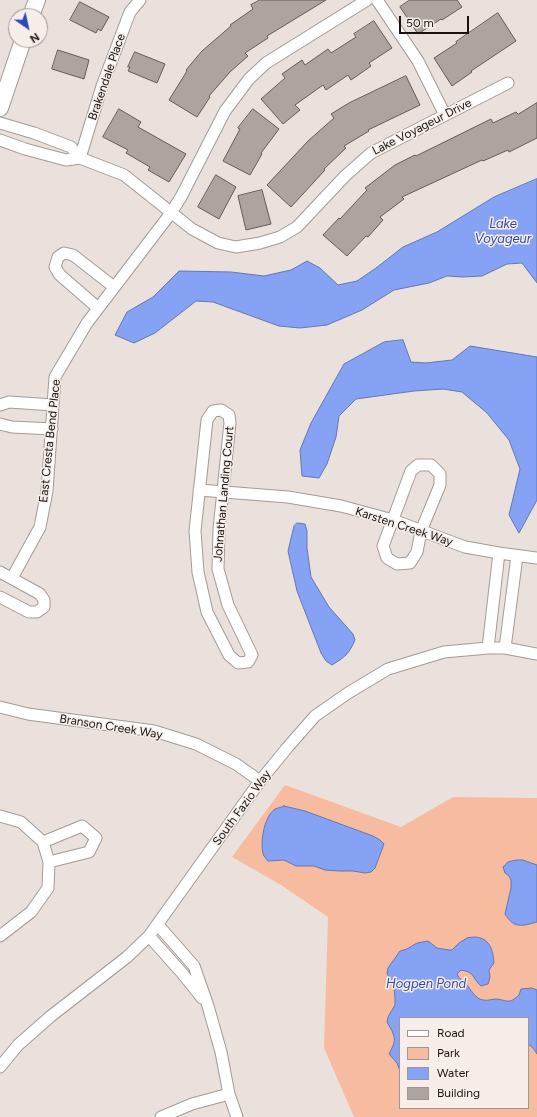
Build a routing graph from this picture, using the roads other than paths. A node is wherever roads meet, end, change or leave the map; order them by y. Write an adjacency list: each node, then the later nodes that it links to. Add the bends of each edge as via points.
1 (140, 0): 10 (street, Brakendale Place, via 130,12 102,86)
2 (367, 0): 11 (street, East Cresta Bend Place, via 266,63 249,79 225,111)
3 (377, 0): 7 (street, via 418,61)
4 (20, 48): 6 (main road)
5 (508, 83): 7 (street, Lake Voyageur Drive)
6 (0, 108)
7 (444, 115): 11 (street, Lake Voyageur Drive, via 371,153 345,176 297,227 280,237 236,247 218,243 192,230)
8 (0, 123): 10 (street, Lake Voyageur Drive, via 71,147)
9 (0, 140): 10 (street, Lake Voyageur Drive, via 66,160)
10 (80, 158): 11 (street, Lake Voyageur Drive, via 124,176)
11 (171, 213): 12 (street, East Cresta Bend Place)
12 (114, 288): 13 (street, East Cresta Bend Place); 13 (street, via 73,255 64,253 58,257 55,267 60,275)
13 (98, 308): 15 (street, East Cresta Bend Place, via 55,377)
14 (0, 405): 15 (street, via 9,402)
15 (53, 405): 17 (street, East Cresta Bend Place)
16 (0, 424): 17 (street)
17 (52, 429): 26 (street, East Cresta Bend Place, via 47,491 40,528)
18 (199, 490): 19 (street, Karsten Creek Way); 19 (street, Johnathan Landing Court, via 206,420 213,411 221,410 229,415 230,423); 19 (street, Johnathan Landing Court, via 195,531 198,572 207,612 229,655 238,663 248,662 252,655 228,605 218,570)
19 (222, 492): 20 (street, Karsten Creek Way, via 288,497 341,506)
20 (392, 520): 21 (street, Karsten Creek Way); 21 (street, via 382,546 387,558 397,564 410,563 417,552); 21 (street, via 411,471 418,465 431,465 440,474 440,485)
21 (421, 531): 22 (street, Karsten Creek Way, via 466,547)
22 (499, 553): 23 (street, Karsten Creek Way); 28 (street)
23 (517, 556): 24 (street, Karsten Creek Way); 29 (street)
24 (537, 558)
25 (0, 572): 26 (street)
26 (12, 578): 27 (street, via 40,594 44,600 44,607 38,612 29,612)
27 (0, 597)
28 (488, 648): 29 (street, South Fazio Way); 32 (street, South Fazio Way, via 444,652 388,669 314,716)
29 (505, 648): 30 (street, South Fazio Way)
30 (537, 654)
31 (0, 707): 32 (street, Branson Creek Way, via 28,714 154,731 196,744 236,764)
32 (260, 781): 36 (street, South Fazio Way)
33 (0, 816): 34 (street, via 20,822)
34 (43, 842): 35 (street); 35 (street, via 82,826 96,838 89,852)
35 (49, 862): 37 (street, via 48,888 31,912)
36 (158, 925): 38 (street, South Fazio Way); 39 (street, via 194,966)
37 (0, 936)
38 (149, 936): 39 (street); 40 (street, South Fazio Way, via 127,957 46,1020 18,1045)
39 (208, 1006): 41 (street)
40 (0, 1067)
41 (229, 1094): 42 (street, via 192,1104); 43 (street)
42 (162, 1117)
43 (237, 1117)

